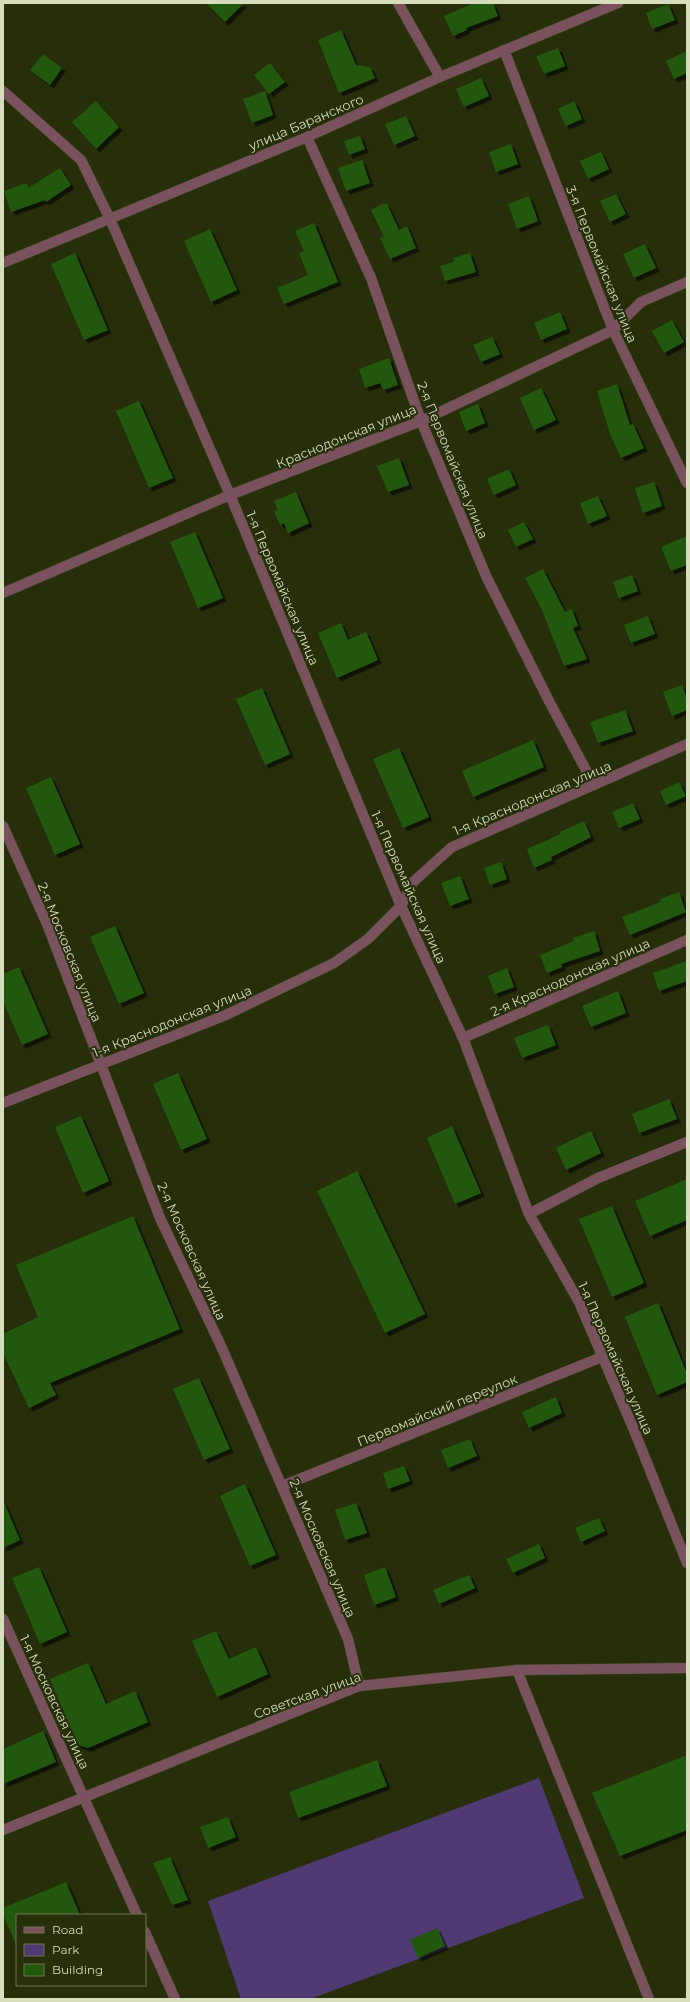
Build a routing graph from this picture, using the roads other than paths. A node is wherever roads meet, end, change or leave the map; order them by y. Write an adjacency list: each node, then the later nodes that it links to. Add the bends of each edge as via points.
1 (398, 3): 4 (street)
2 (618, 3): 3 (street, улица Баранского)
3 (504, 50): 4 (street, улица Баранского); 10 (street, 3-я Первомайская улица)
4 (440, 77): 6 (street, улица Баранского)
5 (3, 91): 7 (street, 1-я Первомайская улица, via 81,160)
6 (307, 137): 7 (street, улица Баранского); 11 (street, 2-я Первомайская улица, via 371,278)
7 (110, 219): 8 (street, улица Баранского); 13 (street, 1-я Первомайская улица)
8 (3, 263)
9 (687, 282): 10 (street, Краснодонская улица, via 641,302)
10 (613, 330): 11 (street, Краснодонская улица); 12 (street, 3-я Первомайская улица)
11 (421, 421): 13 (street, Краснодонская улица); 16 (street, 2-я Первомайская улица, via 487,578)
12 (687, 483)
13 (230, 495): 14 (street, Краснодонская улица); 18 (street, 1-я Первомайская улица)
14 (3, 593)
15 (687, 744): 16 (street, 1-я Краснодонская улица)
16 (594, 785): 18 (street, 1-я Краснодонская улица, via 452,847 413,882)
17 (3, 826): 21 (street, 2-я Московская улица, via 47,924)
18 (401, 906): 20 (street, 1-я Первомайская улица); 21 (street, 1-я Краснодонская улица, via 368,939 334,962 226,1015)
19 (687, 940): 20 (street, 2-я Краснодонская улица)
20 (463, 1038): 24 (street, 1-я Первомайская улица)
21 (101, 1065): 22 (street, 1-я Краснодонская улица); 26 (street, 2-я Московская улица, via 160,1218 221,1346)
22 (3, 1103)
23 (687, 1142): 24 (street, via 598,1178)
24 (529, 1214): 25 (street, 1-я Первомайская улица, via 579,1302)
25 (602, 1357): 26 (street, Первомайский переулок); 27 (street, 1-я Первомайская улица)
26 (282, 1486): 31 (street, 2-я Московская улица, via 348,1639)
27 (687, 1563)
28 (3, 1619): 32 (street, 1-я Московская улица)
29 (687, 1668): 30 (street, Советская улица)
30 (517, 1670): 31 (street, Советская улица); 37 (street)
31 (359, 1686): 32 (street, Советская улица)
32 (84, 1796): 33 (street, Советская улица); 34 (street, 1-я Московская улица)
33 (3, 1830)
34 (137, 1914)
35 (146, 1934): 36 (street)
36 (175, 1999)
37 (649, 1999)

